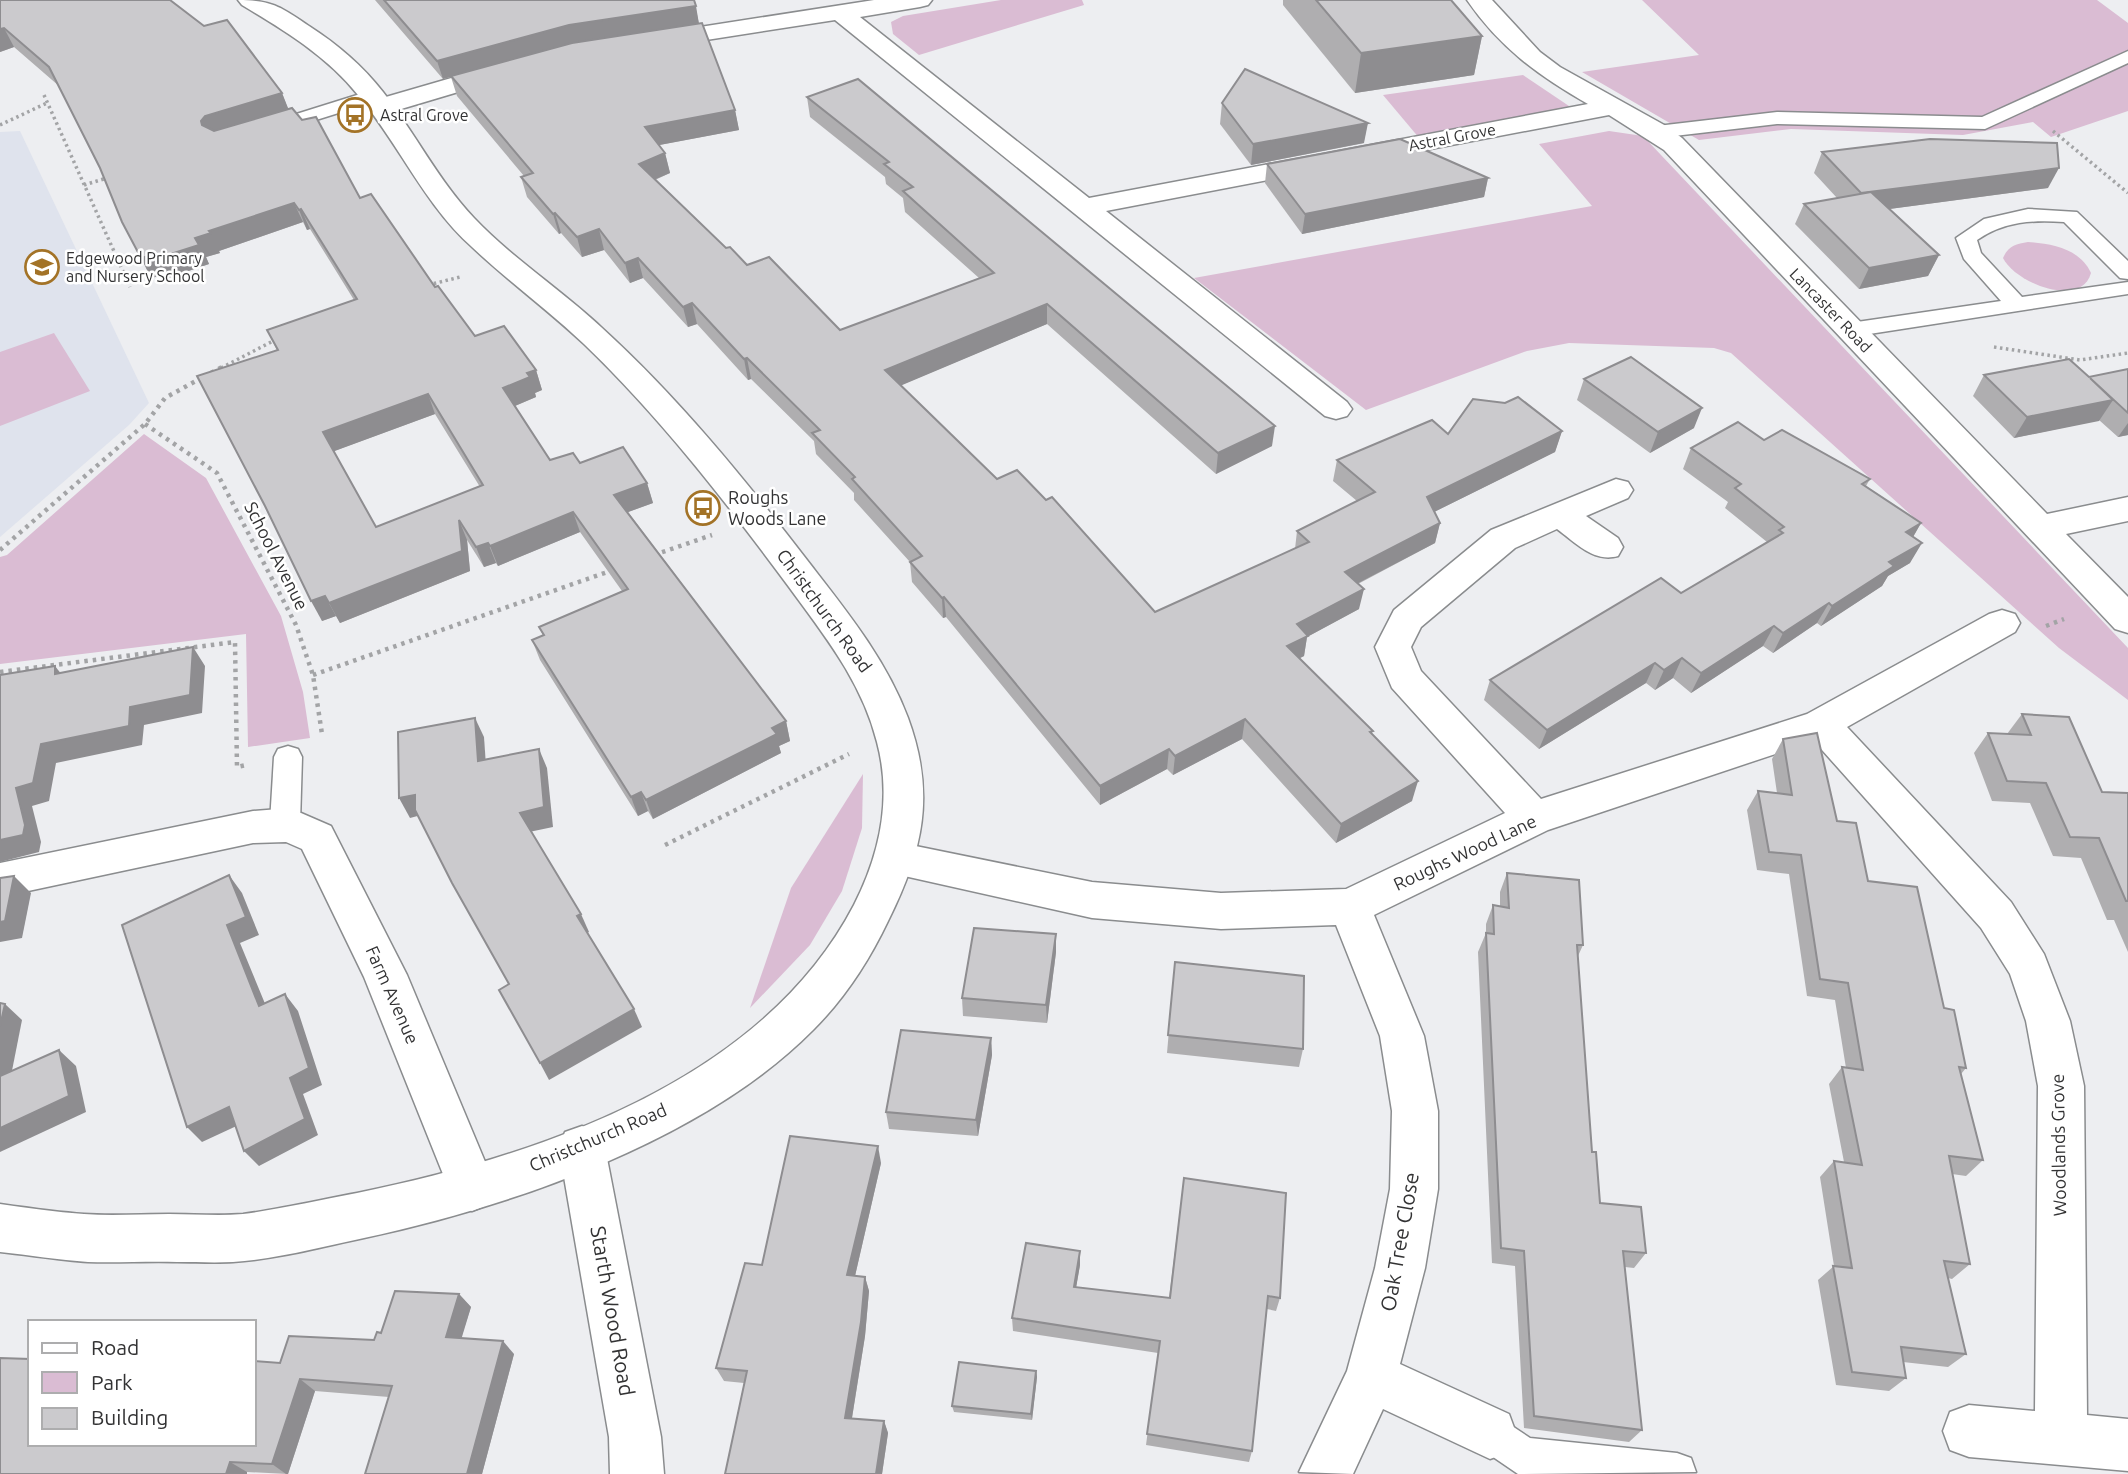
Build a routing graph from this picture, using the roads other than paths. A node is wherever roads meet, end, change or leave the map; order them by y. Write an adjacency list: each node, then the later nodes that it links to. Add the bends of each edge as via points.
1 (250, 0): 8 (street, Christchurch Road, via 304,31 338,58)
2 (920, 0): 4 (street)
3 (1479, 0): 9 (street, via 1531,57)
4 (839, 12): 5 (street); 12 (street)
5 (628, 45)
6 (2128, 56): 10 (lane, via 1985,123 1777,118)
7 (521, 66): 8 (street)
8 (377, 101): 11 (lane); 29 (street, Christchurch Road, via 455,214 605,349 661,407 757,519 864,662 885,705 898,747 905,804)
9 (1612, 107): 10 (street, Lancaster Road); 12 (street, Astral Grove)
10 (1657, 132): 16 (street, Lancaster Road)
11 (247, 135)
12 (1083, 207): 17 (street)
13 (2128, 274): 15 (lane, via 2070,216 2034,214 1988,222 1966,238 1971,255)
14 (2128, 288): 15 (lane)
15 (2017, 304): 16 (lane)
16 (1850, 330): 21 (street, Lancaster Road)
17 (1336, 409)
18 (1616, 490): 20 (street)
19 (2128, 509): 21 (street)
20 (1559, 514): 22 (street); 27 (street, via 1503,538 1407,619 1393,647 1405,678)
21 (2040, 527): 23 (street, Lancaster Road)
22 (1606, 547)
23 (2119, 611)
24 (2002, 623): 25 (street, Roughs Wood Lane)
25 (1821, 724): 27 (street, Roughs Wood Lane); 38 (street, Woodlands Grove, via 1996,915 2029,967 2048,1021 2061,1086)
26 (288, 757): 28 (lane)
27 (1534, 818): 31 (street, Roughs Wood Lane)
28 (285, 823): 30 (street); 33 (street, Farm Avenue, via 317,838 385,975)
29 (896, 859): 31 (street, Roughs Wood Lane, via 1092,900 1222,911); 32 (street, Christchurch Road, via 877,910 841,968 797,1018 737,1067 668,1111)
30 (0, 880)
31 (1350, 907): 35 (street, Oak Tree Close, via 1402,1036 1415,1111 1414,1189 1400,1268)
32 (582, 1148): 33 (street, Christchurch Road); 42 (street, Starth Wood Road, via 635,1437)
33 (472, 1188): 34 (street, Christchurch Road, via 360,1216 235,1238 85,1238)
34 (0, 1228)
35 (1371, 1377): 37 (street); 41 (street, Oak Tree Close)
36 (1969, 1431): 38 (street)
37 (1490, 1433): 40 (lane, via 1523,1457)
38 (2061, 1438): 39 (street)
39 (2128, 1445)
40 (1677, 1472)
41 (1325, 1473)
42 (637, 1474)

